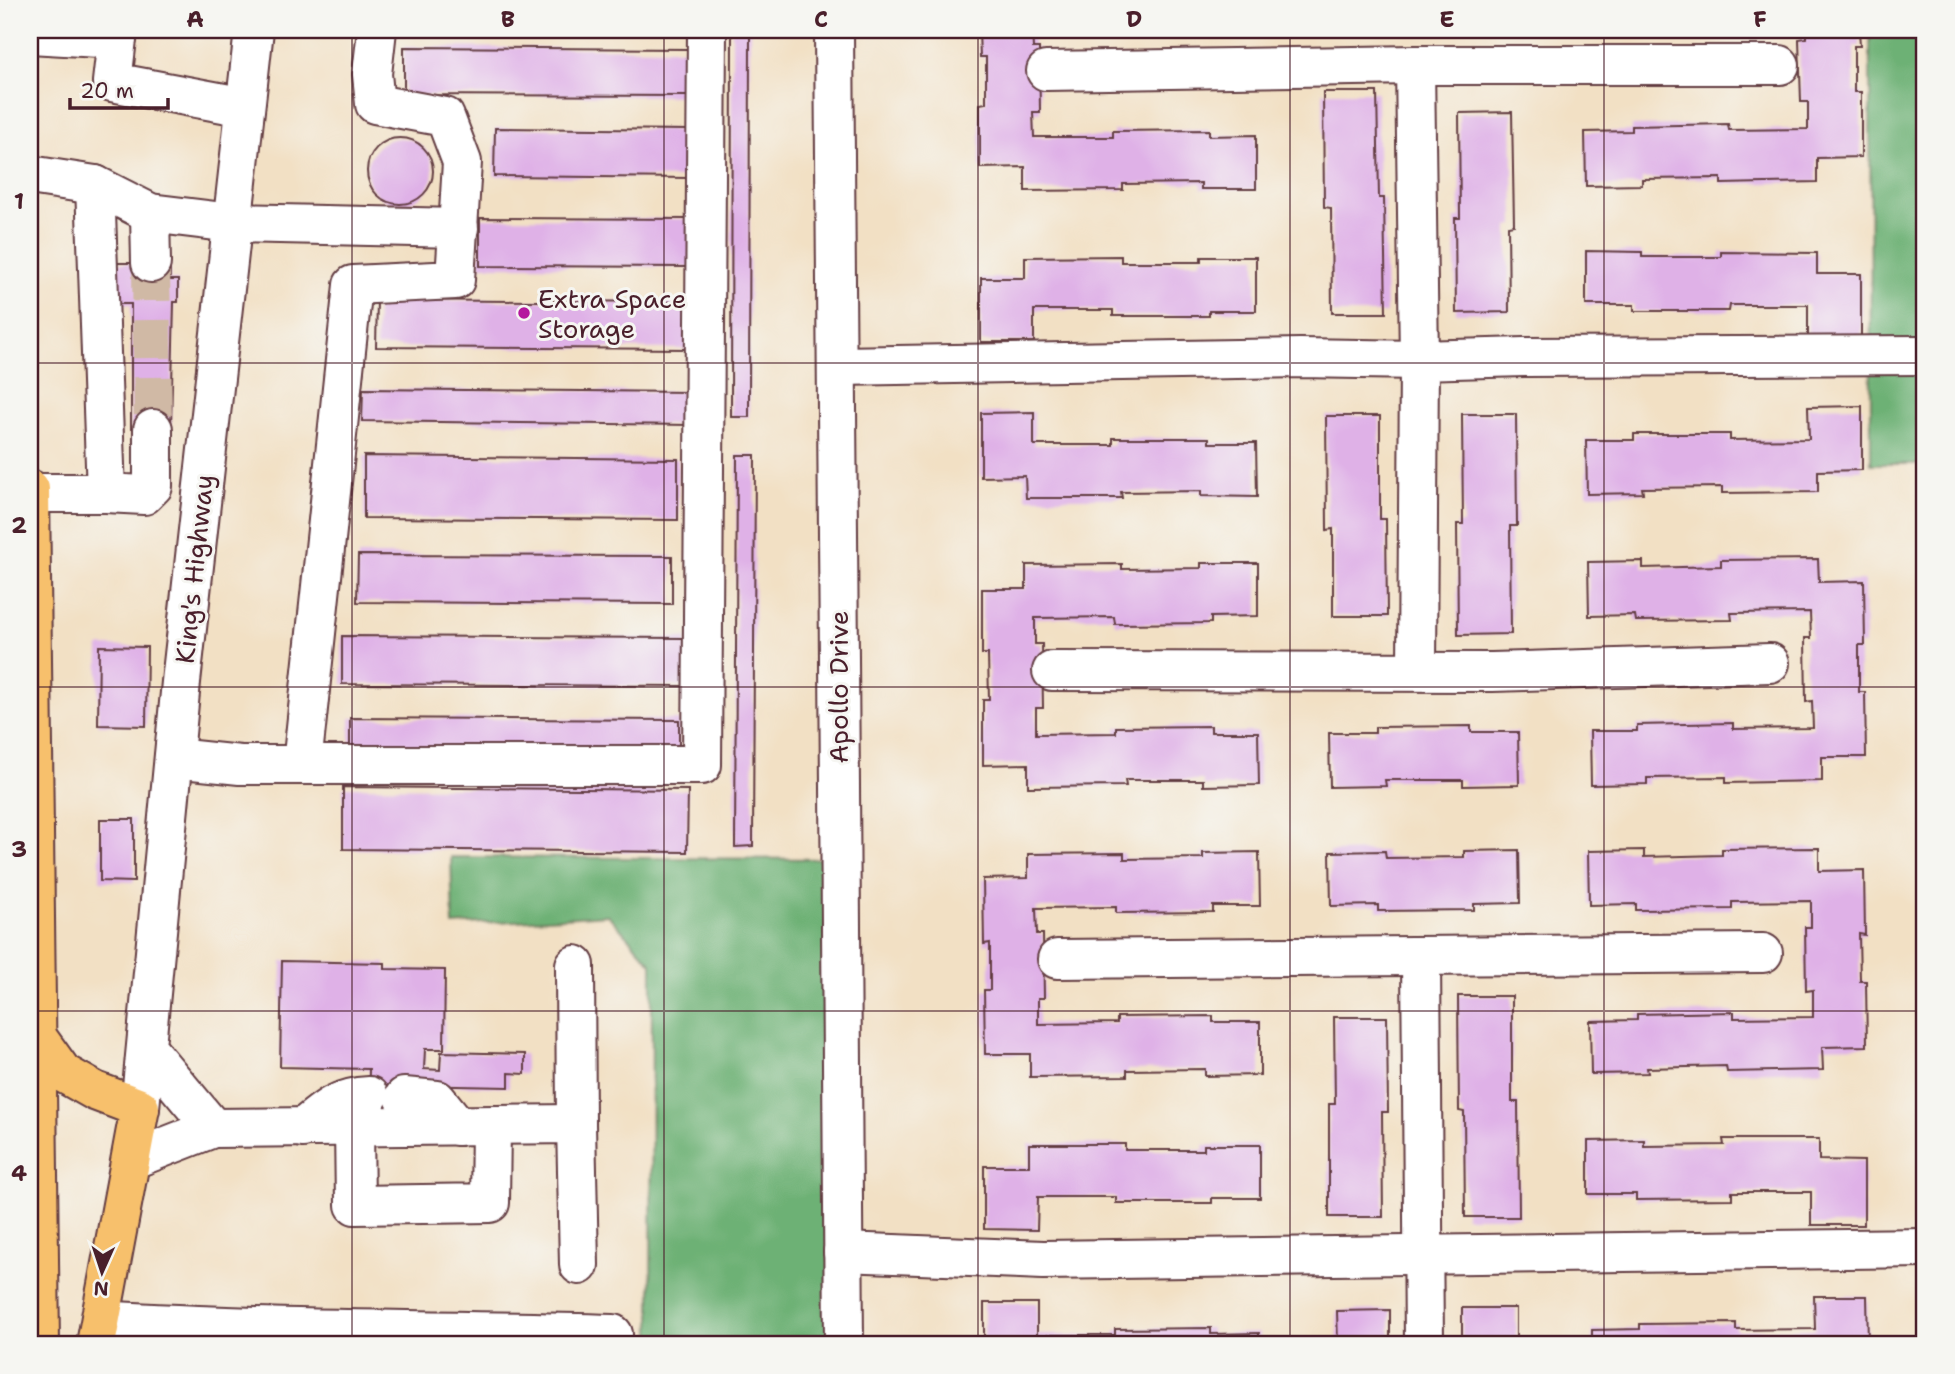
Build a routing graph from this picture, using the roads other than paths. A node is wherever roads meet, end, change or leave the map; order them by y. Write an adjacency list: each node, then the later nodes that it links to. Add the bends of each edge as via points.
1 (254, 30): 10 (street, King's Highway)
2 (377, 30): 15 (street, via 374,104 445,117 463,162)
3 (707, 30): 29 (street, via 702,765)
4 (834, 30): 19 (street, Apollo Drive)
5 (30, 34): 6 (street)
6 (118, 34): 10 (street, via 111,82)
7 (1415, 65): 8 (street); 9 (street); 18 (street)
8 (1780, 65)
9 (1046, 71)
10 (245, 107): 14 (street, King's Highway)
11 (30, 175): 12 (street)
12 (95, 185): 13 (street); 23 (street)
13 (150, 213): 14 (street); 16 (street)
14 (232, 223): 15 (street); 24 (street, King's Highway)
15 (459, 228): 29 (street, via 456,280 353,285)
16 (151, 263)
17 (1925, 355): 18 (street)
18 (1419, 360): 19 (street); 26 (street)
19 (839, 366): 43 (street, Apollo Drive)
20 (153, 429): 21 (street)
21 (153, 486): 23 (street, via 144,495); 24 (street, via 174,498)
22 (30, 491): 23 (street); 34 (main road)
23 (106, 493)
24 (201, 502): 28 (street, King's Highway)
25 (1770, 663): 26 (street, via 1492,672)
26 (1417, 669): 27 (street)
27 (1052, 671)
28 (174, 758): 29 (street); 35 (street, King's Highway)
29 (302, 765)
30 (1763, 953): 31 (street)
31 (1421, 956): 32 (street); 44 (street)
32 (1058, 959)
33 (575, 965): 38 (street)
34 (35, 1034): 37 (main road, via 62,1073); 50 (main road)
35 (147, 1049): 37 (street, King's Highway); 40 (street)
36 (376, 1106): 39 (street); 39 (street, via 437,1100); 39 (street, via 355,1205 490,1203); 40 (street, via 303,1128)
37 (140, 1108): 41 (main road)
38 (576, 1124): 39 (street); 45 (street)
39 (475, 1126)
40 (213, 1128): 41 (street)
41 (131, 1160): 46 (main road)
42 (1925, 1248): 44 (street)
43 (843, 1252): 44 (street, via 1043,1260); 52 (street, Apollo Drive)
44 (1423, 1255): 53 (street)
45 (579, 1265)
46 (98, 1332): 47 (street)
47 (250, 1336): 48 (street)
48 (416, 1336): 49 (street)
49 (512, 1338): 51 (street, via 612,1334)
50 (40, 1344)
51 (612, 1344)
52 (844, 1344)
53 (1424, 1344)

